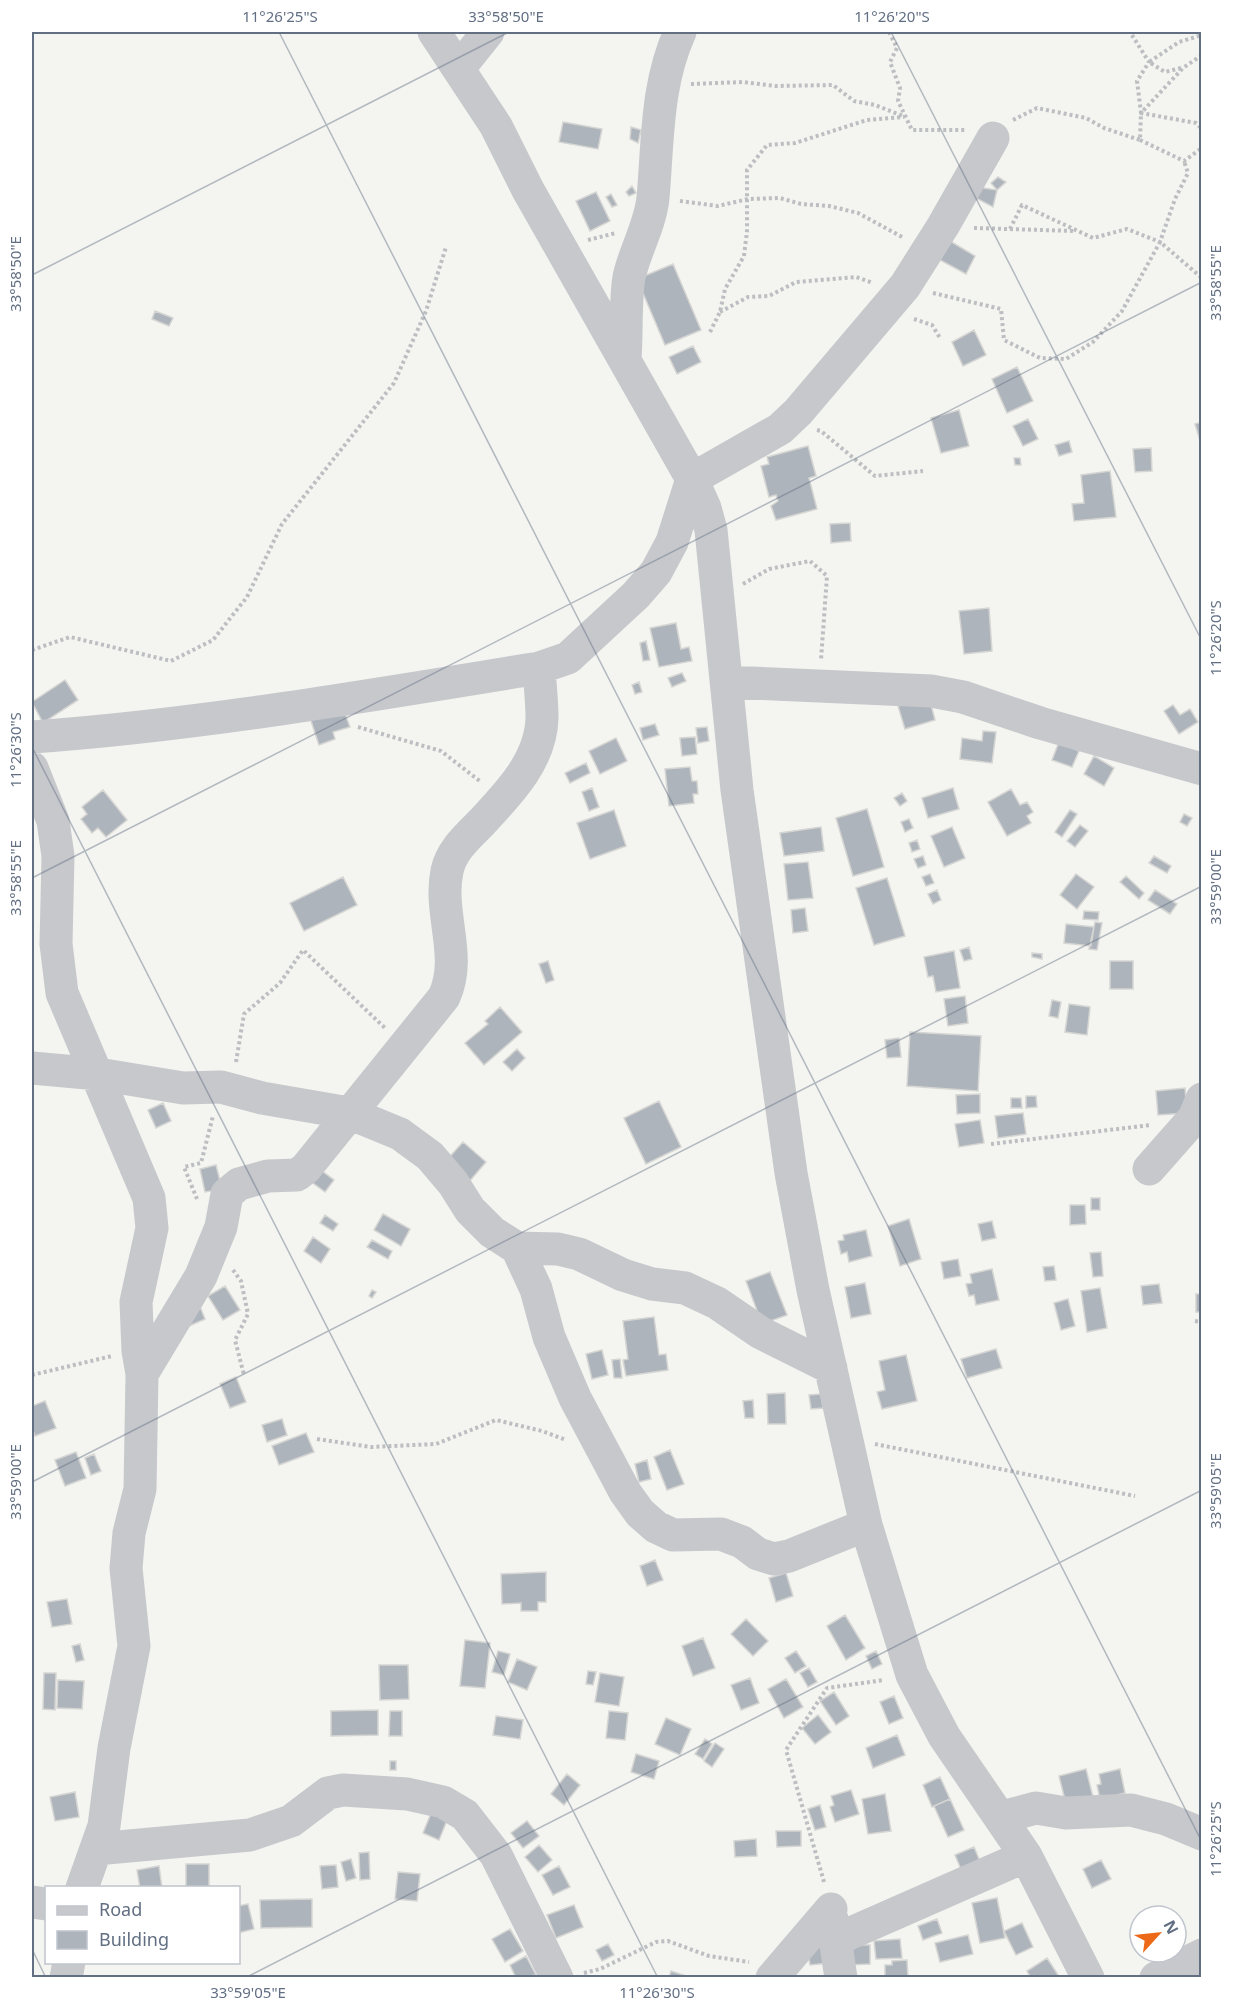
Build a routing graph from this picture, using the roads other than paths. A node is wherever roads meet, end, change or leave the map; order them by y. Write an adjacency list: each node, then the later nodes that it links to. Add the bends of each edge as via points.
1 (434, 32): 4 (street)
2 (488, 32): 4 (street)
3 (680, 32): 6 (street, via 663,82 653,200 630,274)
4 (460, 67): 6 (street)
5 (993, 138): 7 (street, via 905,286 798,412 780,429)
6 (625, 359): 7 (street)
7 (692, 479): 8 (street, via 672,542 656,572 568,658); 9 (street, via 711,530)
8 (539, 668): 10 (street, via 127,730); 16 (street, via 542,720 537,748 503,799 455,851 447,871 451,982 444,997)
9 (728, 682): 12 (street, via 931,691 963,697); 20 (street, via 736,790 791,1173)
10 (32, 737)
11 (32, 768): 14 (street, via 52,821 58,856 56,944 62,993)
12 (1202, 769)
13 (32, 1068): 14 (street)
14 (98, 1074): 16 (street, via 183,1088 221,1087); 19 (street, via 149,1198 152,1228 136,1302)
15 (1202, 1099): 17 (street, via 1194,1118)
16 (349, 1113): 18 (street, via 400,1134 430,1156 470,1210 492,1232); 19 (street, via 297,1175 255,1178 227,1194 221,1227 201,1276)
17 (1149, 1169)
18 (517, 1248): 20 (street, via 558,1249 652,1284 685,1288 761,1334); 21 (street, via 575,1398 625,1492 656,1527 674,1535 722,1534 774,1559)
19 (140, 1363): 24 (street, via 140,1489 129,1533 126,1568 134,1646 107,1807)
20 (831, 1368): 21 (street)
21 (866, 1525): 22 (street, via 912,1676 944,1736)
22 (1002, 1817): 23 (street, via 1036,1808 1066,1813 1131,1810); 25 (street)
23 (1202, 1834)
24 (96, 1849): 26 (street); 30 (street, via 250,1835 291,1821 328,1793 343,1790 408,1794 443,1802 465,1815 495,1855)
25 (1026, 1856): 27 (street); 32 (street)
26 (82, 1886)
27 (833, 1924): 29 (street); 31 (street)
28 (1202, 1954): 33 (street)
29 (777, 1972)
30 (567, 1976)
31 (841, 1977)
32 (1089, 1977)
33 (1156, 1977)

